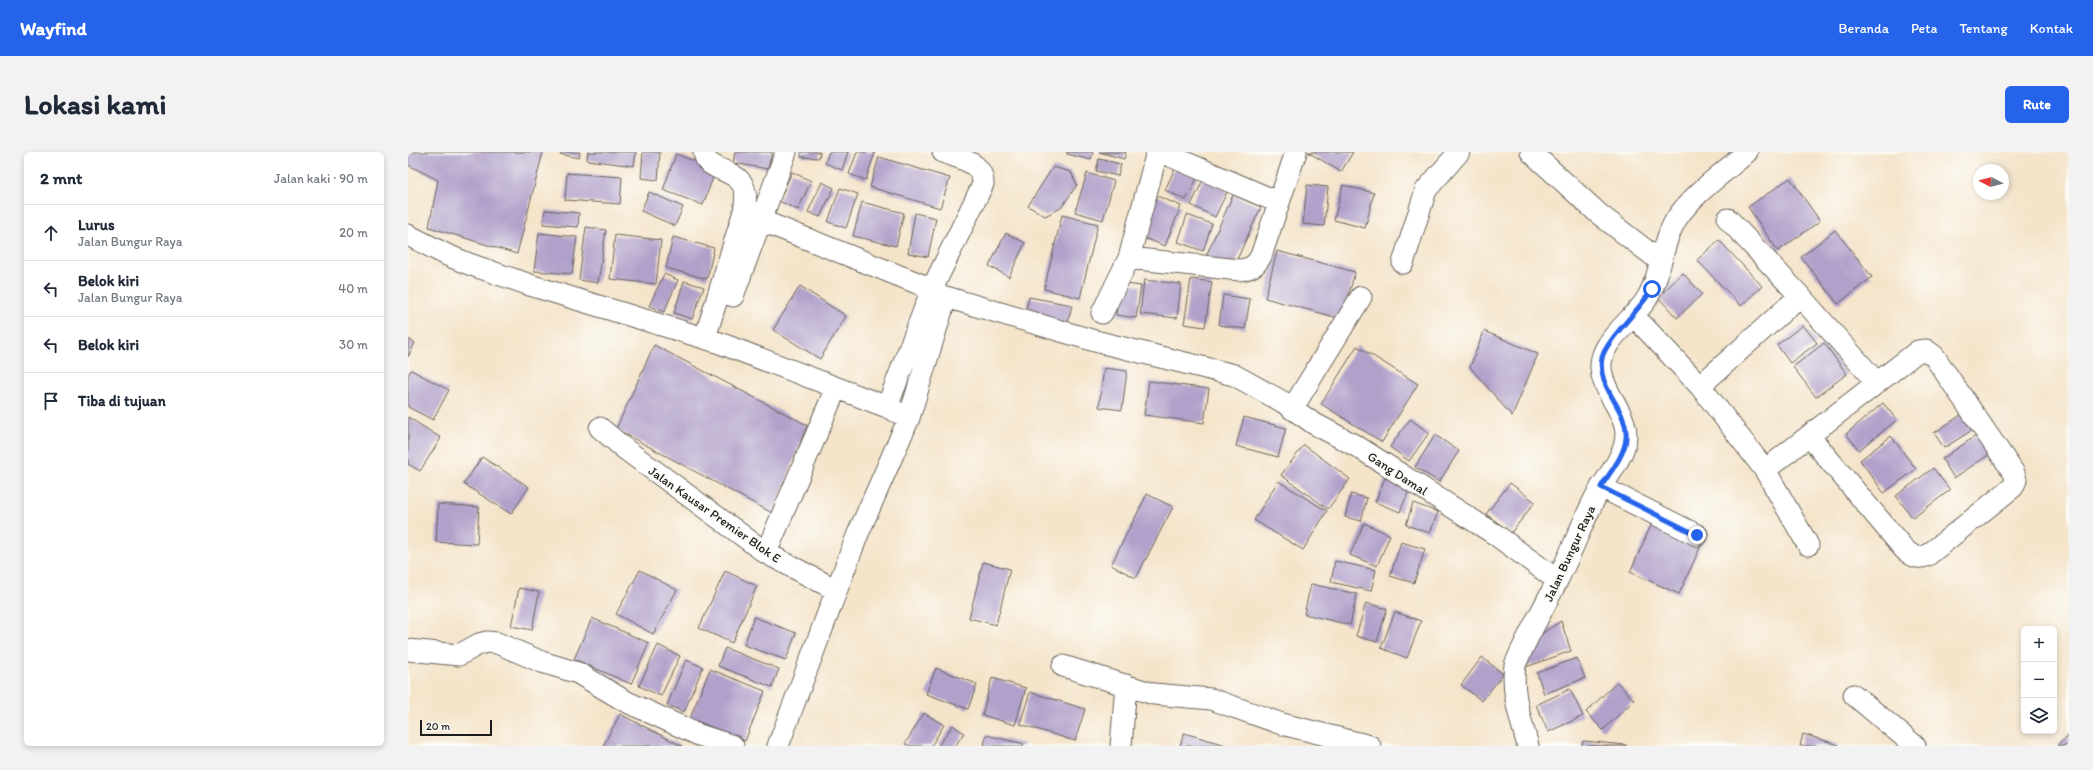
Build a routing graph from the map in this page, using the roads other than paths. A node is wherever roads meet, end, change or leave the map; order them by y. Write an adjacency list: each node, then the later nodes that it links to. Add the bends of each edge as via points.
1 (704, 152): 22 (street, via 710,163 738,178 746,192 744,211)
2 (786, 152): 12 (street)
3 (943, 152): 17 (street, via 975,165 980,170 983,184)
4 (1157, 152): 14 (street)
5 (1161, 152): 10 (street)
6 (1296, 152): 10 (street)
7 (1458, 152): 16 (street, via 1426,190)
8 (1532, 152): 15 (street, via 1599,214)
9 (1747, 152): 15 (street, Jalan Bungur Raya, via 1692,200 1678,218 1664,245)
10 (1278, 202): 14 (street, via 1261,256 1252,268 1239,270)
11 (1728, 219): 18 (street)
12 (760, 220): 17 (street); 22 (street)
13 (408, 236): 22 (street, via 447,256 506,277)
14 (1129, 258): 20 (street)
15 (1660, 261): 21 (street, Jalan Bungur Raya, via 1652,289)
16 (1403, 263)
17 (932, 288): 26 (street)
18 (1800, 296): 23 (street); 24 (street)
19 (1361, 297): 27 (street)
20 (1102, 313)
21 (1633, 315): 24 (street); 32 (street, Jalan Bungur Raya, via 1604,350 1602,359 1604,382 1621,414 1626,438 1621,454)
22 (711, 340): 25 (street)
23 (1877, 383): 30 (street); 30 (street, via 1918,351 1929,351 2014,473 2016,480 2013,487 1928,555 1917,558 1904,549)
24 (1700, 386): 31 (street)
25 (836, 388): 26 (street); 35 (street)
26 (887, 407): 28 (street)
27 (1292, 409): 28 (street, Gang Damal, via 1234,374 1095,342 946,298); 36 (street, Gang Damal, via 1358,447 1496,535)
28 (909, 418): 37 (street)
29 (600, 428): 35 (street, Jalan Kausar Premier Blok E)
30 (1810, 437): 31 (street)
31 (1765, 470): 34 (street)
32 (1601, 487): 33 (street); 36 (street, Jalan Bungur Raya)
33 (1697, 535)
34 (1808, 544)
35 (766, 554): 37 (street, Jalan Kausar Premier Blok E)
36 (1557, 580): 46 (street, Jalan Bungur Raya, via 1515,665 1513,680)
37 (836, 590): 43 (street)
38 (408, 650): 42 (street, via 459,655 479,644 497,643 542,662 578,673 625,701 700,736)
39 (1063, 666): 40 (street)
40 (1126, 685): 44 (street); 45 (street, via 1154,694 1211,699 1282,724)
41 (1854, 695): 47 (street)
42 (733, 746)
43 (778, 746)
44 (1121, 746)
45 (1370, 746)
46 (1528, 746)
47 (1915, 746)

